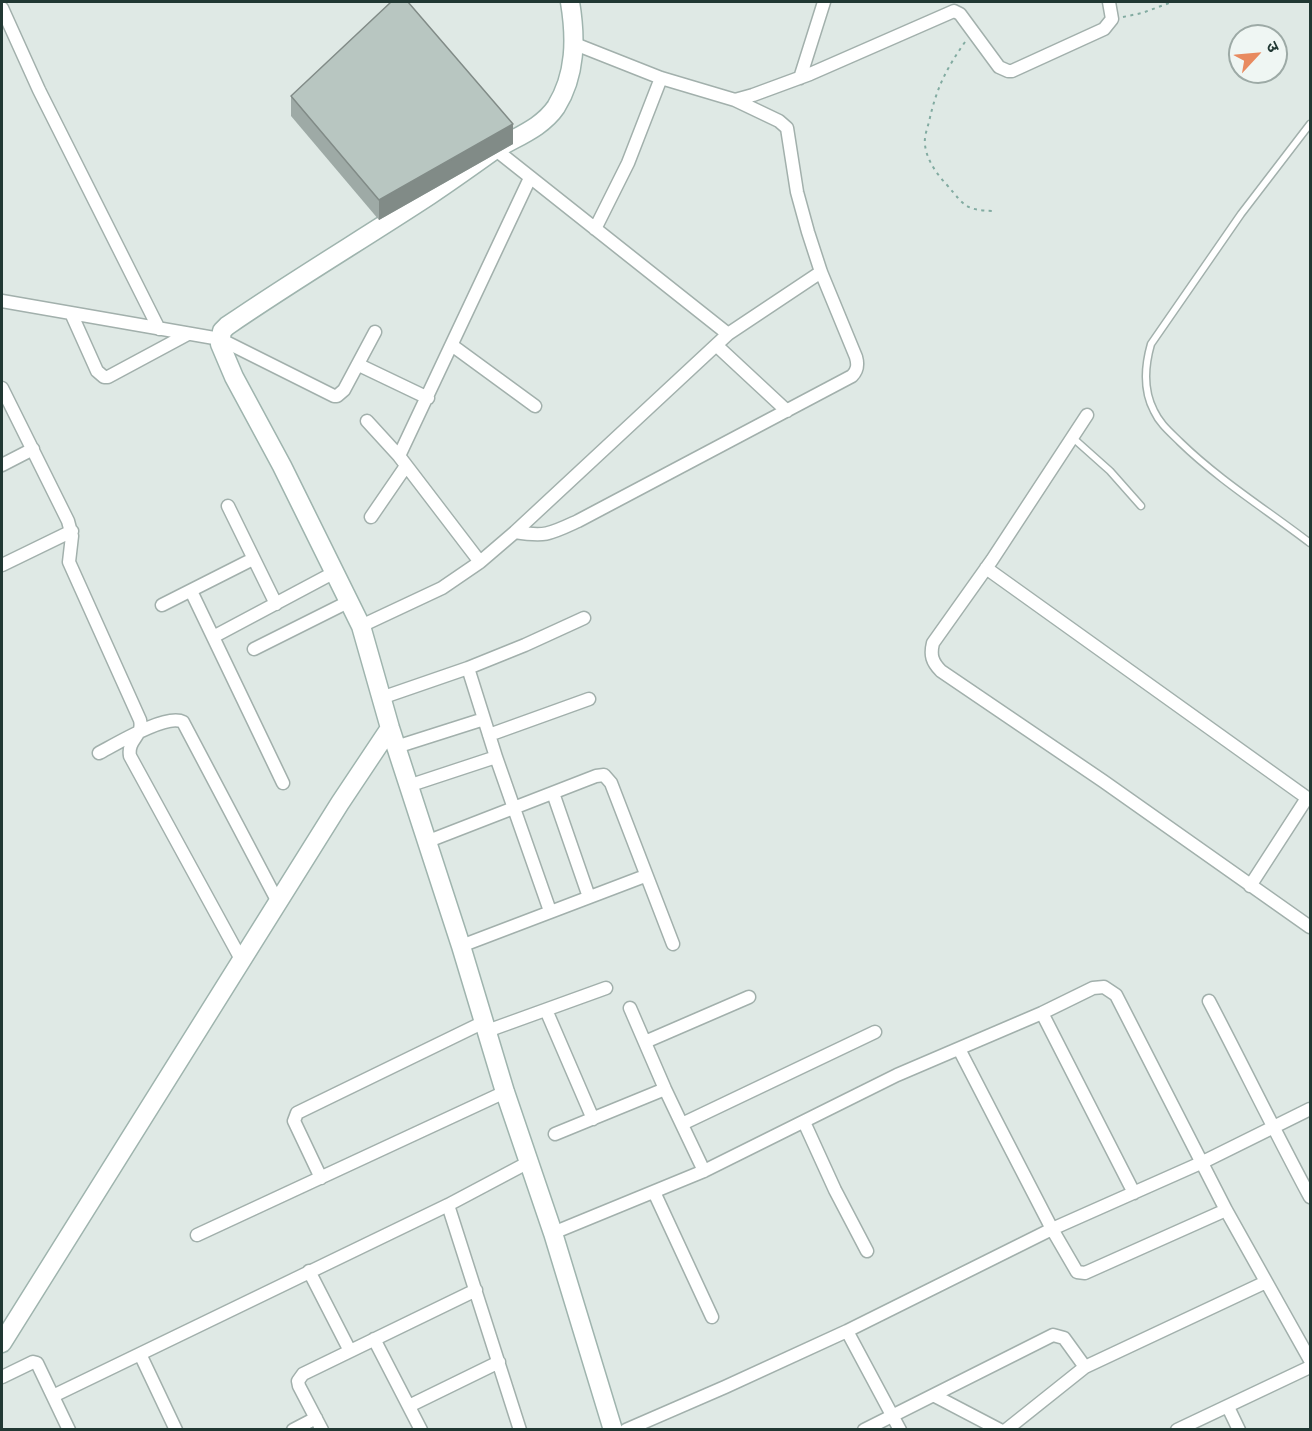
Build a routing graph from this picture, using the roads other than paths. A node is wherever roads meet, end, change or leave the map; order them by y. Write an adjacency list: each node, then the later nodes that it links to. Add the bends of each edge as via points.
1 (570, 2): 5 (street)
2 (824, 2): 7 (street)
3 (1109, 2): 7 (street, via 1112,19 1104,28 1012,71 999,67 957,11)
4 (2, 8): 16 (street)
5 (575, 44): 6 (street); 10 (street, via 567,82 555,107 541,123)
6 (661, 78): 8 (street); 12 (street, via 628,163)
7 (800, 78): 8 (street)
8 (735, 100): 13 (street, via 787,128 797,192)
9 (1311, 124): 39 (lane, via 1241,214 1151,344 1147,381 1153,410 1161,423 1199,460)
10 (496, 150): 11 (street); 20 (street, via 227,326)
11 (530, 178): 12 (street); 22 (street)
12 (595, 229): 19 (street)
13 (821, 272): 19 (street); 27 (street, via 857,368 852,376)
14 (2, 301): 15 (street)
15 (71, 313): 16 (street); 18 (street, via 97,371 104,377)
16 (159, 328): 18 (street)
17 (375, 332): 23 (street)
18 (188, 334): 20 (street)
19 (728, 334): 21 (street)
20 (220, 339): 23 (street, via 334,396 341,393); 44 (street, via 234,377)
21 (716, 345): 27 (street); 38 (street)
22 (453, 346): 25 (street); 26 (street)
23 (359, 365): 25 (street)
24 (2, 388): 31 (street)
25 (428, 398): 32 (street)
26 (536, 406)
27 (787, 411): 38 (street, via 578,522 548,534)
28 (1087, 415): 30 (street)
29 (367, 421): 32 (street)
30 (1073, 438): 35 (lane); 43 (street)
31 (33, 449): 33 (street); 37 (street)
32 (402, 461): 36 (street); 41 (street)
33 (2, 465)
34 (228, 506): 40 (street)
35 (1141, 506)
36 (371, 517)
37 (72, 531): 42 (street); 58 (street, via 69,562 140,720)
38 (515, 532): 41 (street)
39 (1311, 543)
40 (253, 559): 45 (street); 47 (street)
41 (480, 562): 50 (street, via 442,588)
42 (2, 565)
43 (986, 568): 66 (street); 70 (street, via 933,643 935,664)
44 (335, 572): 46 (street); 47 (street)
45 (191, 591): 48 (street); 51 (street)
46 (350, 601): 50 (street); 52 (street)
47 (276, 604): 51 (street)
48 (162, 605)
49 (584, 618): 53 (street)
50 (361, 626): 54 (street)
51 (213, 637): 63 (street)
52 (254, 649)
53 (468, 668): 54 (street); 56 (street)
54 (381, 698): 57 (street)
55 (589, 699): 59 (street)
56 (484, 719): 59 (street); 60 (street)
57 (390, 728): 60 (street); 72 (street)
58 (140, 732): 61 (street); 72 (street, via 175,719 183,722); 77 (street, via 129,747 130,756)
59 (489, 735): 62 (street)
60 (396, 747): 64 (street)
61 (99, 753)
62 (496, 757): 64 (street); 67 (street)
63 (283, 783)
64 (408, 786): 68 (street)
65 (553, 793): 67 (street); 69 (street, via 596,776 608,778); 71 (street)
66 (1309, 799): 70 (street)
67 (514, 807): 68 (street); 73 (street)
68 (426, 842): 76 (street)
69 (645, 876): 71 (street); 75 (street)
70 (1250, 886): 74 (street)
71 (589, 897): 73 (street)
72 (279, 903): 77 (street)
73 (550, 911): 76 (street)
74 (1311, 927)
75 (673, 944)
76 (461, 946): 84 (street)
77 (242, 961): 115 (street)
78 (606, 988): 82 (street)
79 (749, 997): 86 (street)
80 (1209, 1001): 94 (street)
81 (630, 1008): 86 (street)
82 (546, 1010): 84 (street); 91 (street)
83 (1042, 1013): 87 (street); 97 (street, via 1094,988 1110,989); 101 (street)
84 (485, 1026): 89 (street); 99 (street, via 295,1115 294,1121)
85 (875, 1032): 93 (street)
86 (645, 1042): 88 (street)
87 (959, 1049): 92 (street); 105 (street)
88 (665, 1089): 91 (street); 93 (street)
89 (505, 1092): 96 (street); 99 (street)
90 (1311, 1109): 94 (street)
91 (593, 1119): 95 (street)
92 (804, 1122): 98 (street); 108 (street)
93 (682, 1124): 98 (street)
94 (1273, 1129): 97 (street); 102 (street)
95 (555, 1134)
96 (529, 1162): 103 (street); 106 (street)
97 (1203, 1162): 101 (street); 104 (street)
98 (704, 1171): 100 (street)
99 (321, 1178): 107 (street)
100 (654, 1192): 106 (street); 112 (street)
101 (1134, 1193): 105 (street)
102 (1311, 1197)
103 (448, 1205): 109 (street); 111 (street)
104 (1226, 1210): 105 (street, via 1085,1273 1073,1267); 110 (street)
105 (1052, 1229): 113 (street)
106 (553, 1233): 134 (street)
107 (197, 1235)
108 (867, 1251)
109 (309, 1271): 116 (street); 117 (street)
110 (1266, 1282): 118 (street); 120 (street)
111 (476, 1290): 114 (street); 119 (street)
112 (712, 1317)
113 (847, 1330): 127 (street); 135 (street)
114 (374, 1340): 116 (street); 125 (street)
115 (2, 1343)
116 (350, 1351): 128 (street, via 300,1378 299,1386)
117 (140, 1354): 124 (street); 130 (street)
118 (1311, 1360)
119 (499, 1362): 125 (street); 133 (street)
120 (1085, 1367): 123 (street, via 1064,1338 1053,1335); 139 (street)
121 (1311, 1367): 126 (street)
122 (2, 1377): 124 (street, via 35,1362)
123 (935, 1395): 127 (street); 138 (street)
124 (53, 1396): 129 (street)
125 (409, 1406): 132 (street)
126 (1228, 1407): 140 (street); 141 (street)
127 (893, 1416): 136 (street); 137 (street)
128 (319, 1424): 131 (street)
129 (69, 1430)
130 (176, 1430)
131 (293, 1430)
132 (421, 1430)
133 (520, 1430)
134 (613, 1430)
135 (626, 1430)
136 (864, 1430)
137 (900, 1430)
138 (1000, 1430)
139 (1006, 1430)
140 (1177, 1430)
141 (1239, 1430)

